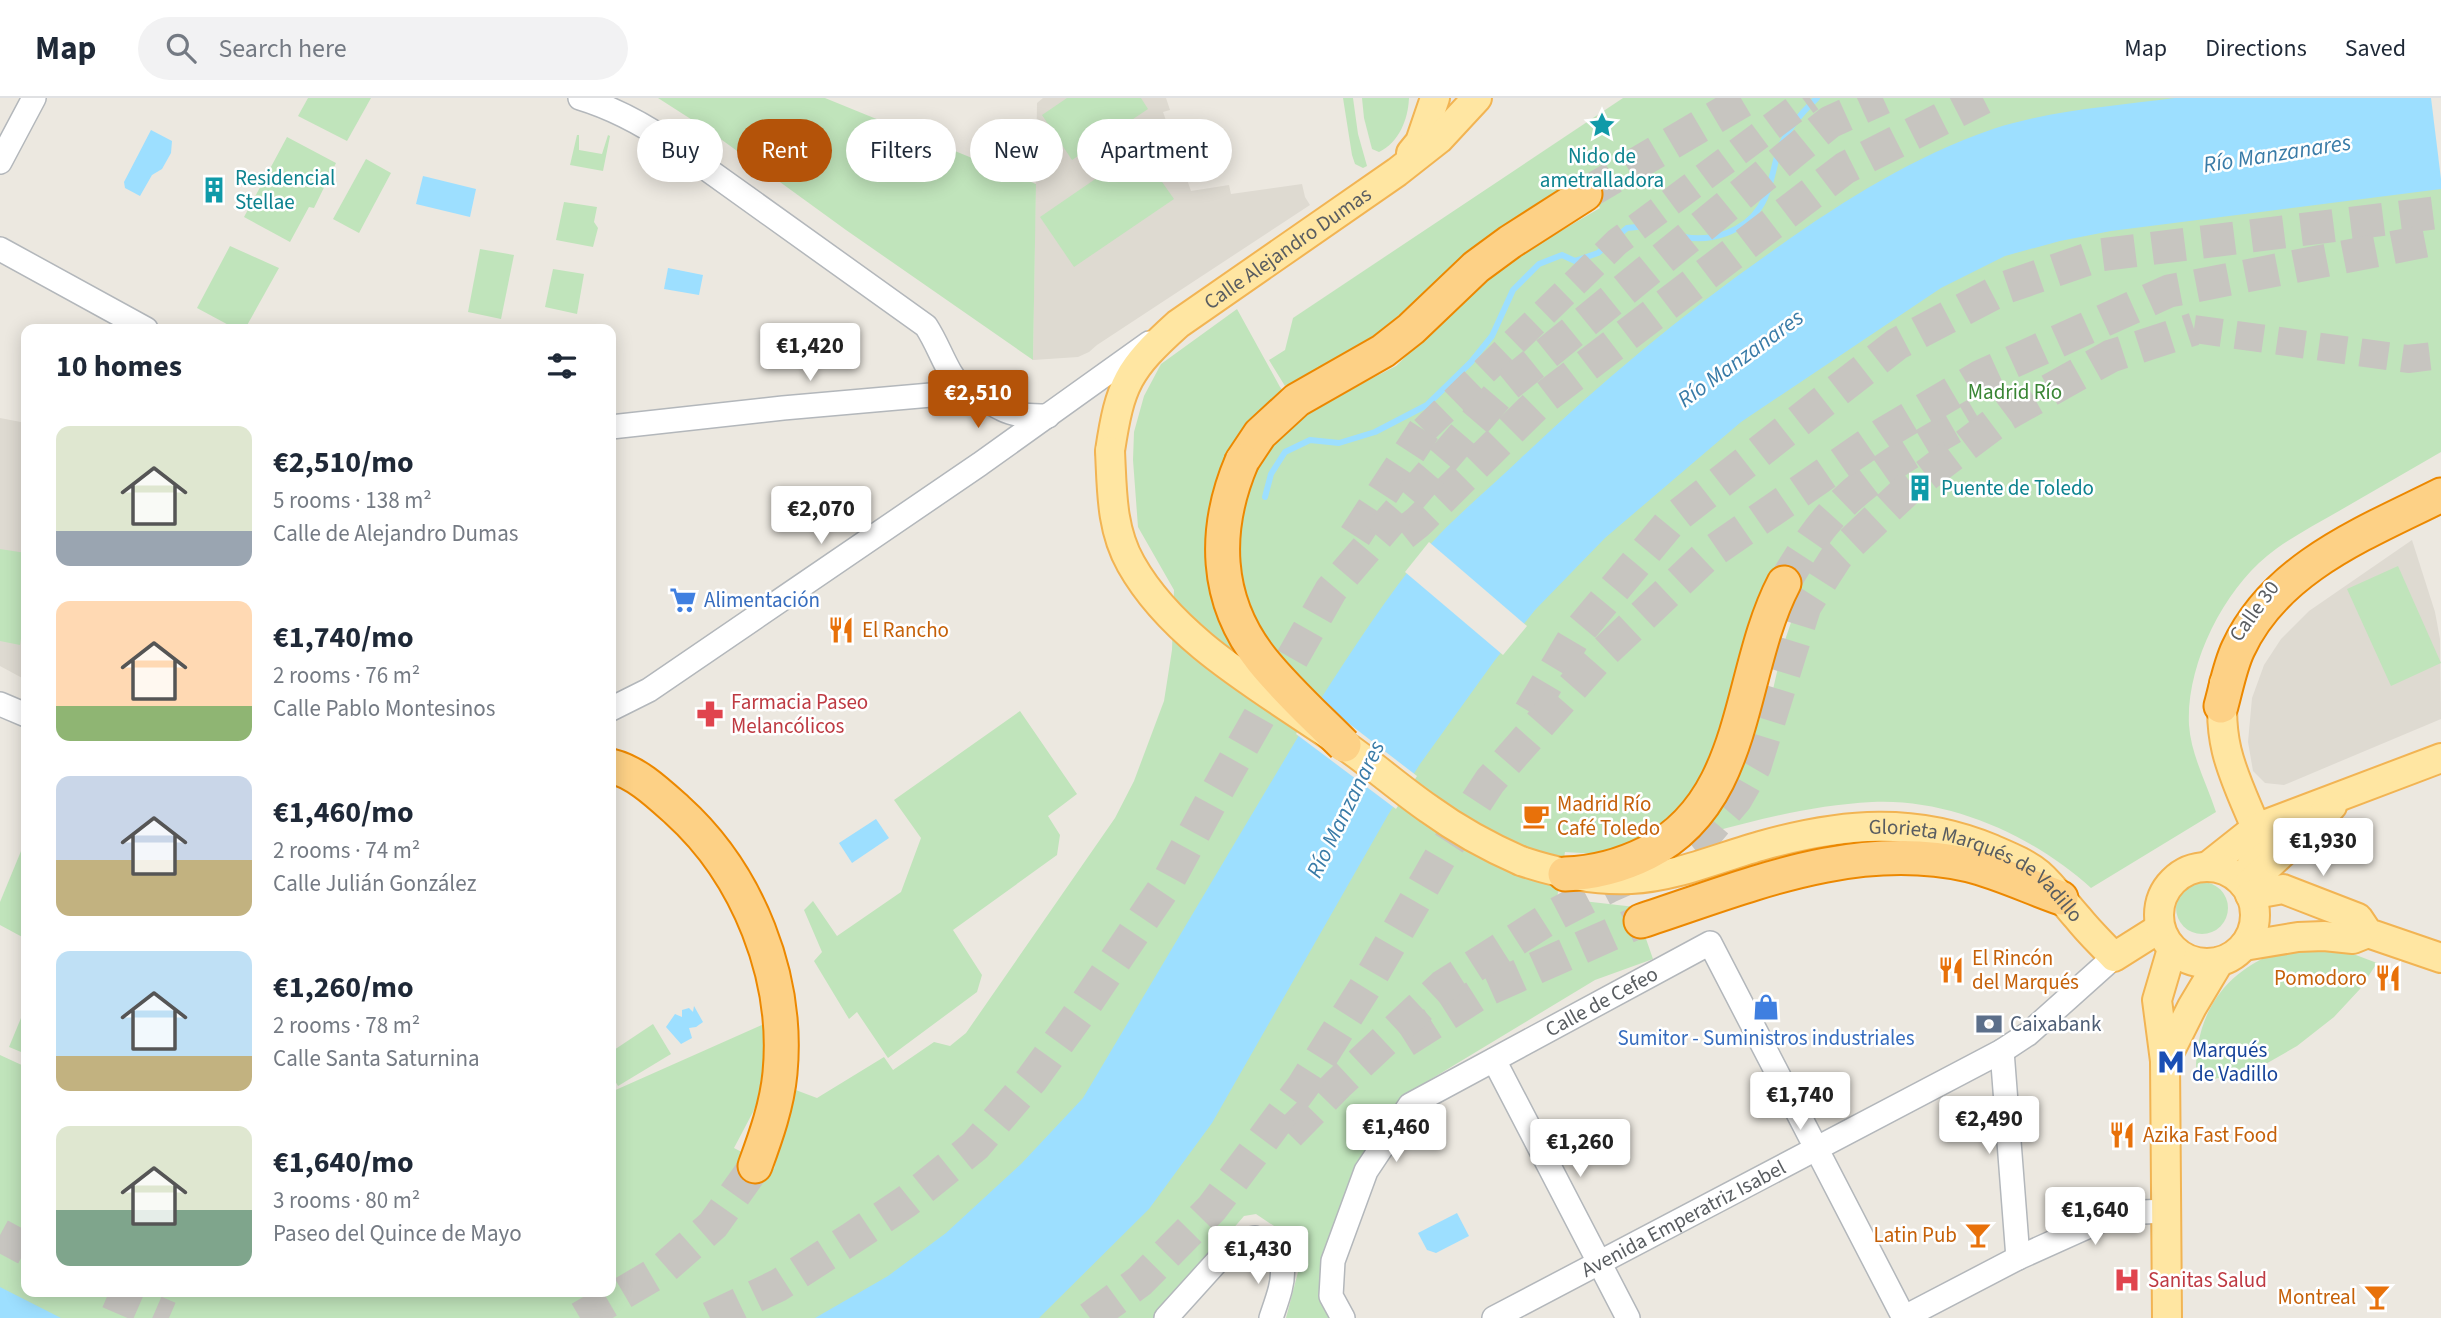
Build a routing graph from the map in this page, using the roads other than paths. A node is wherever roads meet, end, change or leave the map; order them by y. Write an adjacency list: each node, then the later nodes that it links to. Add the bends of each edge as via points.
1 (34, 98): 5 (street)
2 (1435, 98): 6 (main road, Calle Alejandro Dumas, via 1420,142)
3 (1477, 98): 6 (main road, Calle Alejandro Dumas, via 1439,139)
4 (595, 100): 11 (street, via 669,142 926,326)
5 (0, 162)
6 (1397, 172): 10 (main road, Calle Alejandro Dumas)
7 (1585, 194): 26 (highway, bridge, via 1476,267 1383,351 1297,400 1266,428 1242,461 1227,502 1222,538 1231,603 1259,657)
8 (0, 249): 9 (street)
9 (137, 324)
10 (1178, 324): 15 (street, Calle Alejandro Dumas); 26 (main road, Calle Alejandro Dumas, bridge, via 1144,355 1119,404 1110,451 1114,521 1130,563 1156,602 1191,637)
11 (943, 363): 12 (street); 13 (street)
12 (965, 392): 13 (street); 14 (street)
13 (926, 394): 16 (street)
14 (993, 404): 15 (street, via 1017,415); 17 (street)
15 (1048, 416): 17 (street, Calle Alejandro Dumas)
16 (616, 426)
17 (1002, 448): 22 (street, Calle Alejandro Dumas, via 649,690)
18 (2441, 478): 23 (main road, Calle 30, via 2343,531 2286,569 2255,603 2229,642)
19 (2441, 495): 23 (highway, via 2300,571 2261,612 2238,650)
20 (2441, 514): 23 (highway, via 2306,581 2268,619)
21 (1784, 583): 32 (highway, via 1763,631 1733,745 1698,813 1677,835 1632,860 1588,873)
22 (616, 706)
23 (2221, 706): 30 (main road, Calle 30, via 2229,763)
24 (1, 707): 25 (street)
25 (21, 713)
26 (1344, 745): 32 (main road, Glorieta Marqués de Vadillo, bridge, via 1429,809 1493,849)
27 (2441, 758): 29 (main road)
28 (616, 767): 46 (highway, via 658,793 691,822 725,864 749,906 769,962 780,1018 780,1073 770,1124)
29 (2342, 797): 30 (main road); 33 (main road)
30 (2256, 828): 31 (main road); 33 (main road, via 2262,843)
31 (2208, 866): 33 (main road, via 2227,871); 37 (main road, via 2181,874 2162,895 2158,909)
32 (1565, 874): 34 (main road, Glorieta Marqués de Vadillo, via 1601,880 1660,876 1825,830 1892,826 1946,833 2012,858 2039,874)
33 (2247, 888): 36 (main road, via 2283,889 2358,919); 38 (main road, via 2255,911)
34 (2061, 898): 35 (highway, via 1970,865 1857,859 1802,869); 39 (main road, Glorieta Marqués de Vadillo)
35 (1640, 921)
36 (2368, 933): 38 (main road, via 2353,939 2298,937); 40 (main road)
37 (2166, 938): 39 (main road); 41 (main road, via 2190,960); 44 (main road, via 2157,1000)
38 (2244, 946): 41 (main road)
39 (2114, 957): 42 (street, Avenida Emperatriz Isabel, via 2028,1034)
40 (2441, 958)
41 (2219, 962): 44 (main road)
42 (2002, 1051): 45 (street, Avenida Emperatriz Isabel); 48 (street)
43 (1494, 1060): 45 (street, Calle de Cefeo, via 1710,943); 49 (street); 52 (street, Calle de Cefeo, via 1410,1105 1366,1171 1333,1261 1331,1296)
44 (2165, 1062): 47 (main road)
45 (1816, 1148): 49 (street, Avenida Emperatriz Isabel); 55 (street)
46 (755, 1166)
47 (2167, 1211): 48 (street, via 2118,1213); 56 (main road)
48 (2018, 1258): 55 (street)
49 (1599, 1263): 53 (street, Avenida Emperatriz Isabel); 54 (street)
50 (1166, 1318): 51 (street, via 1231,1246 1255,1238 1272,1248 1283,1264)
51 (1271, 1318)
52 (1343, 1318)
53 (1494, 1318)
54 (1628, 1318)
55 (1904, 1318)
56 (2167, 1318)

